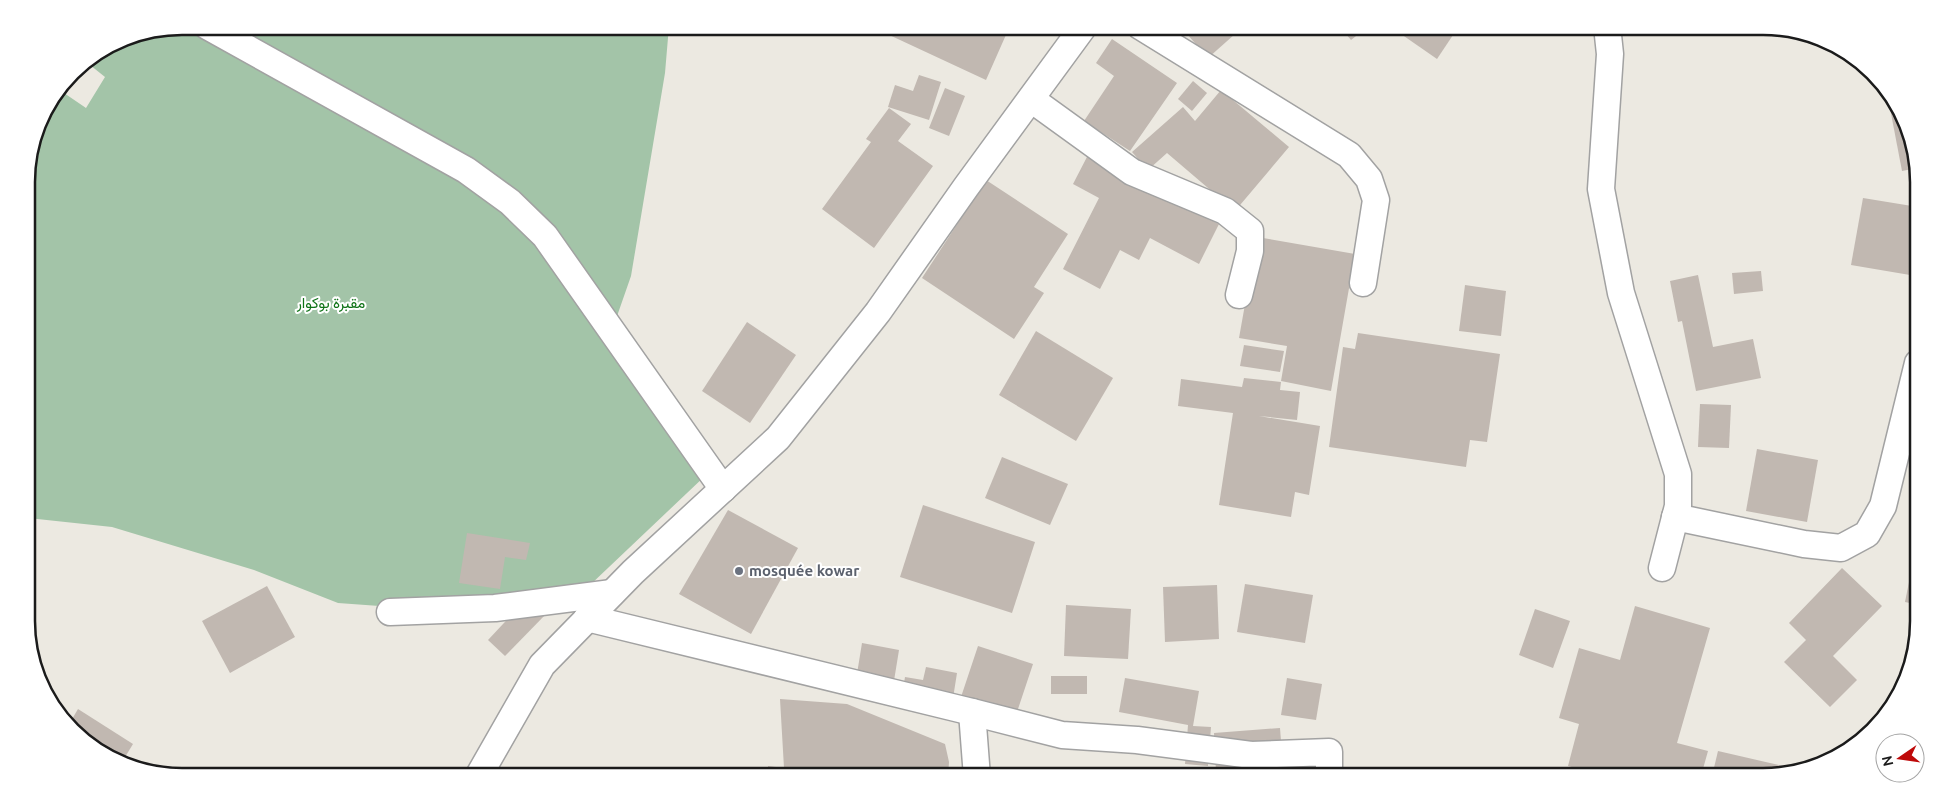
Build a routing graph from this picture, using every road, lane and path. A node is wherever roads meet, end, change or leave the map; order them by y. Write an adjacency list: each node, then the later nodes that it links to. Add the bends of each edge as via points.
1 (223, 35): 9 (street, via 466,170 510,202 545,236)
2 (1077, 35): 5 (street)
3 (1155, 35): 6 (street, via 1349,155 1369,179 1376,200)
4 (1608, 35): 10 (street, via 1610,54 1601,189 1621,293 1678,474)
5 (1030, 99): 7 (street, via 1132,172 1225,211 1250,232 1250,251); 9 (street, via 860,335 778,438)
6 (1363, 283)
7 (1239, 295)
8 (1910, 396): 10 (street, via 1883,506 1867,534 1841,548 1804,544)
9 (723, 489): 12 (street)
10 (1675, 517): 11 (street)
11 (1662, 568)
12 (612, 593): 13 (street, via 495,608); 14 (street)
13 (390, 612)
14 (587, 618): 15 (street); 16 (street, via 542,664)
15 (972, 712): 17 (street); 18 (street, via 1062,735 1137,740 1251,755 1329,752)
16 (483, 768)
17 (976, 768)
18 (1330, 768)

